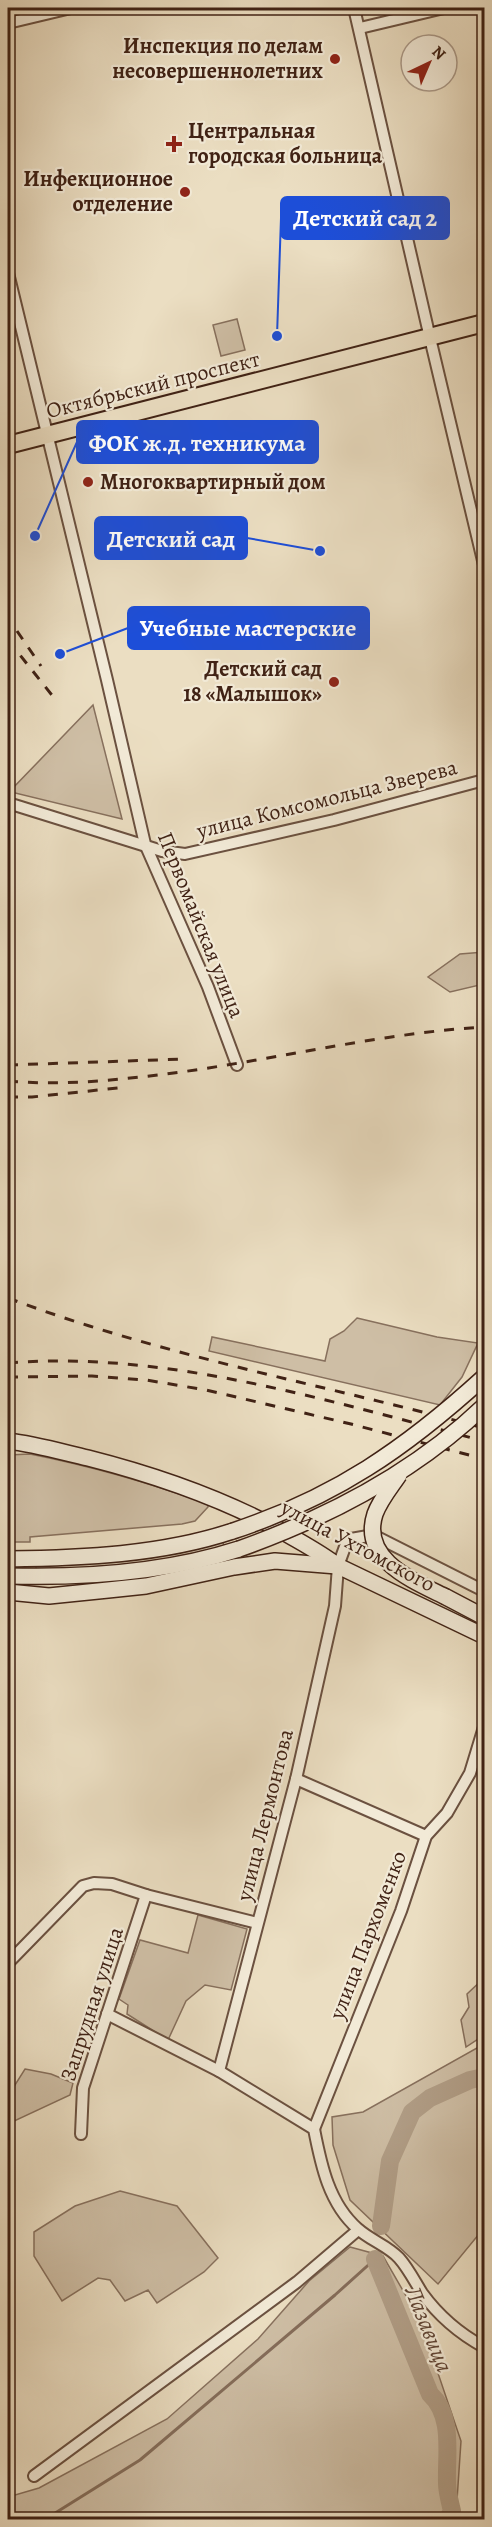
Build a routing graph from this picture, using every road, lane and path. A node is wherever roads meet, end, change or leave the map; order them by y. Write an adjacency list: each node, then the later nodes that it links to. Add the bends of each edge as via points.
1 (71, 8): 4 (street)
2 (354, 8): 5 (street)
3 (444, 8): 5 (street)
4 (8, 22)
5 (360, 28): 8 (street)
6 (8, 273): 9 (street, Первомайская улица)
7 (484, 323): 8 (main road, Октябрьский проспект)
8 (430, 338): 9 (main road, Октябрьский проспект); 11 (street)
9 (47, 435): 10 (main road, Октябрьский проспект); 14 (street, Первомайская улица)
10 (8, 445)
11 (484, 565)
12 (484, 780): 14 (street, улица Комсомольца Зверева, via 185,854)
13 (8, 803): 14 (street, улица Комсомольца Зверева)
14 (145, 844): 15 (street, Первомайская улица, via 208,987)
15 (237, 1065)
16 (484, 1377): 24 (main road, bridge, via 421,1432 360,1474 280,1514 182,1545)
17 (484, 1406): 21 (main road, bridge)
18 (8, 1441): 19 (main road, улица Ухтомского)
19 (35, 1447): 20 (main road); 25 (main road, улица Ухтомского, via 112,1464 211,1497 321,1552)
20 (8, 1449)
21 (403, 1469): 26 (main road, bridge, via 337,1509 239,1549 156,1569 72,1577); 29 (main road, bridge, via 375,1514 372,1527 377,1548 401,1574)
22 (8, 1550): 24 (main road)
23 (8, 1559): 24 (main road)
24 (45, 1559)
25 (338, 1566): 27 (street, via 351,1539 368,1536); 28 (main road, via 275,1561 108,1590 49,1596); 30 (main road, улица Ухтомского); 34 (street, улица Лермонтова, via 335,1606)
26 (8, 1576)
27 (484, 1591)
28 (8, 1592)
29 (484, 1617)
30 (484, 1636)
31 (484, 1726): 32 (street, улица Пархоменко)
32 (473, 1763): 33 (street); 35 (street, улица Пархоменко, via 447,1813)
33 (484, 1767)
34 (296, 1779): 35 (street); 37 (street, улица Лермонтова)
35 (426, 1836): 41 (street, улица Пархоменко)
36 (146, 1895): 37 (street); 38 (street, via 112,1884 82,1886); 39 (street, Запрудная улица)
37 (257, 1923): 40 (street, улица Лермонтова)
38 (8, 1963)
39 (108, 2014): 40 (street); 42 (street, Запрудная улица, via 84,2088)
40 (219, 2071): 41 (street)
41 (314, 2129): 43 (street, via 330,2189)
42 (81, 2134)
43 (358, 2230): 44 (street, via 399,2257 446,2320); 45 (street, via 297,2282)
44 (484, 2347)
45 (34, 2476)

